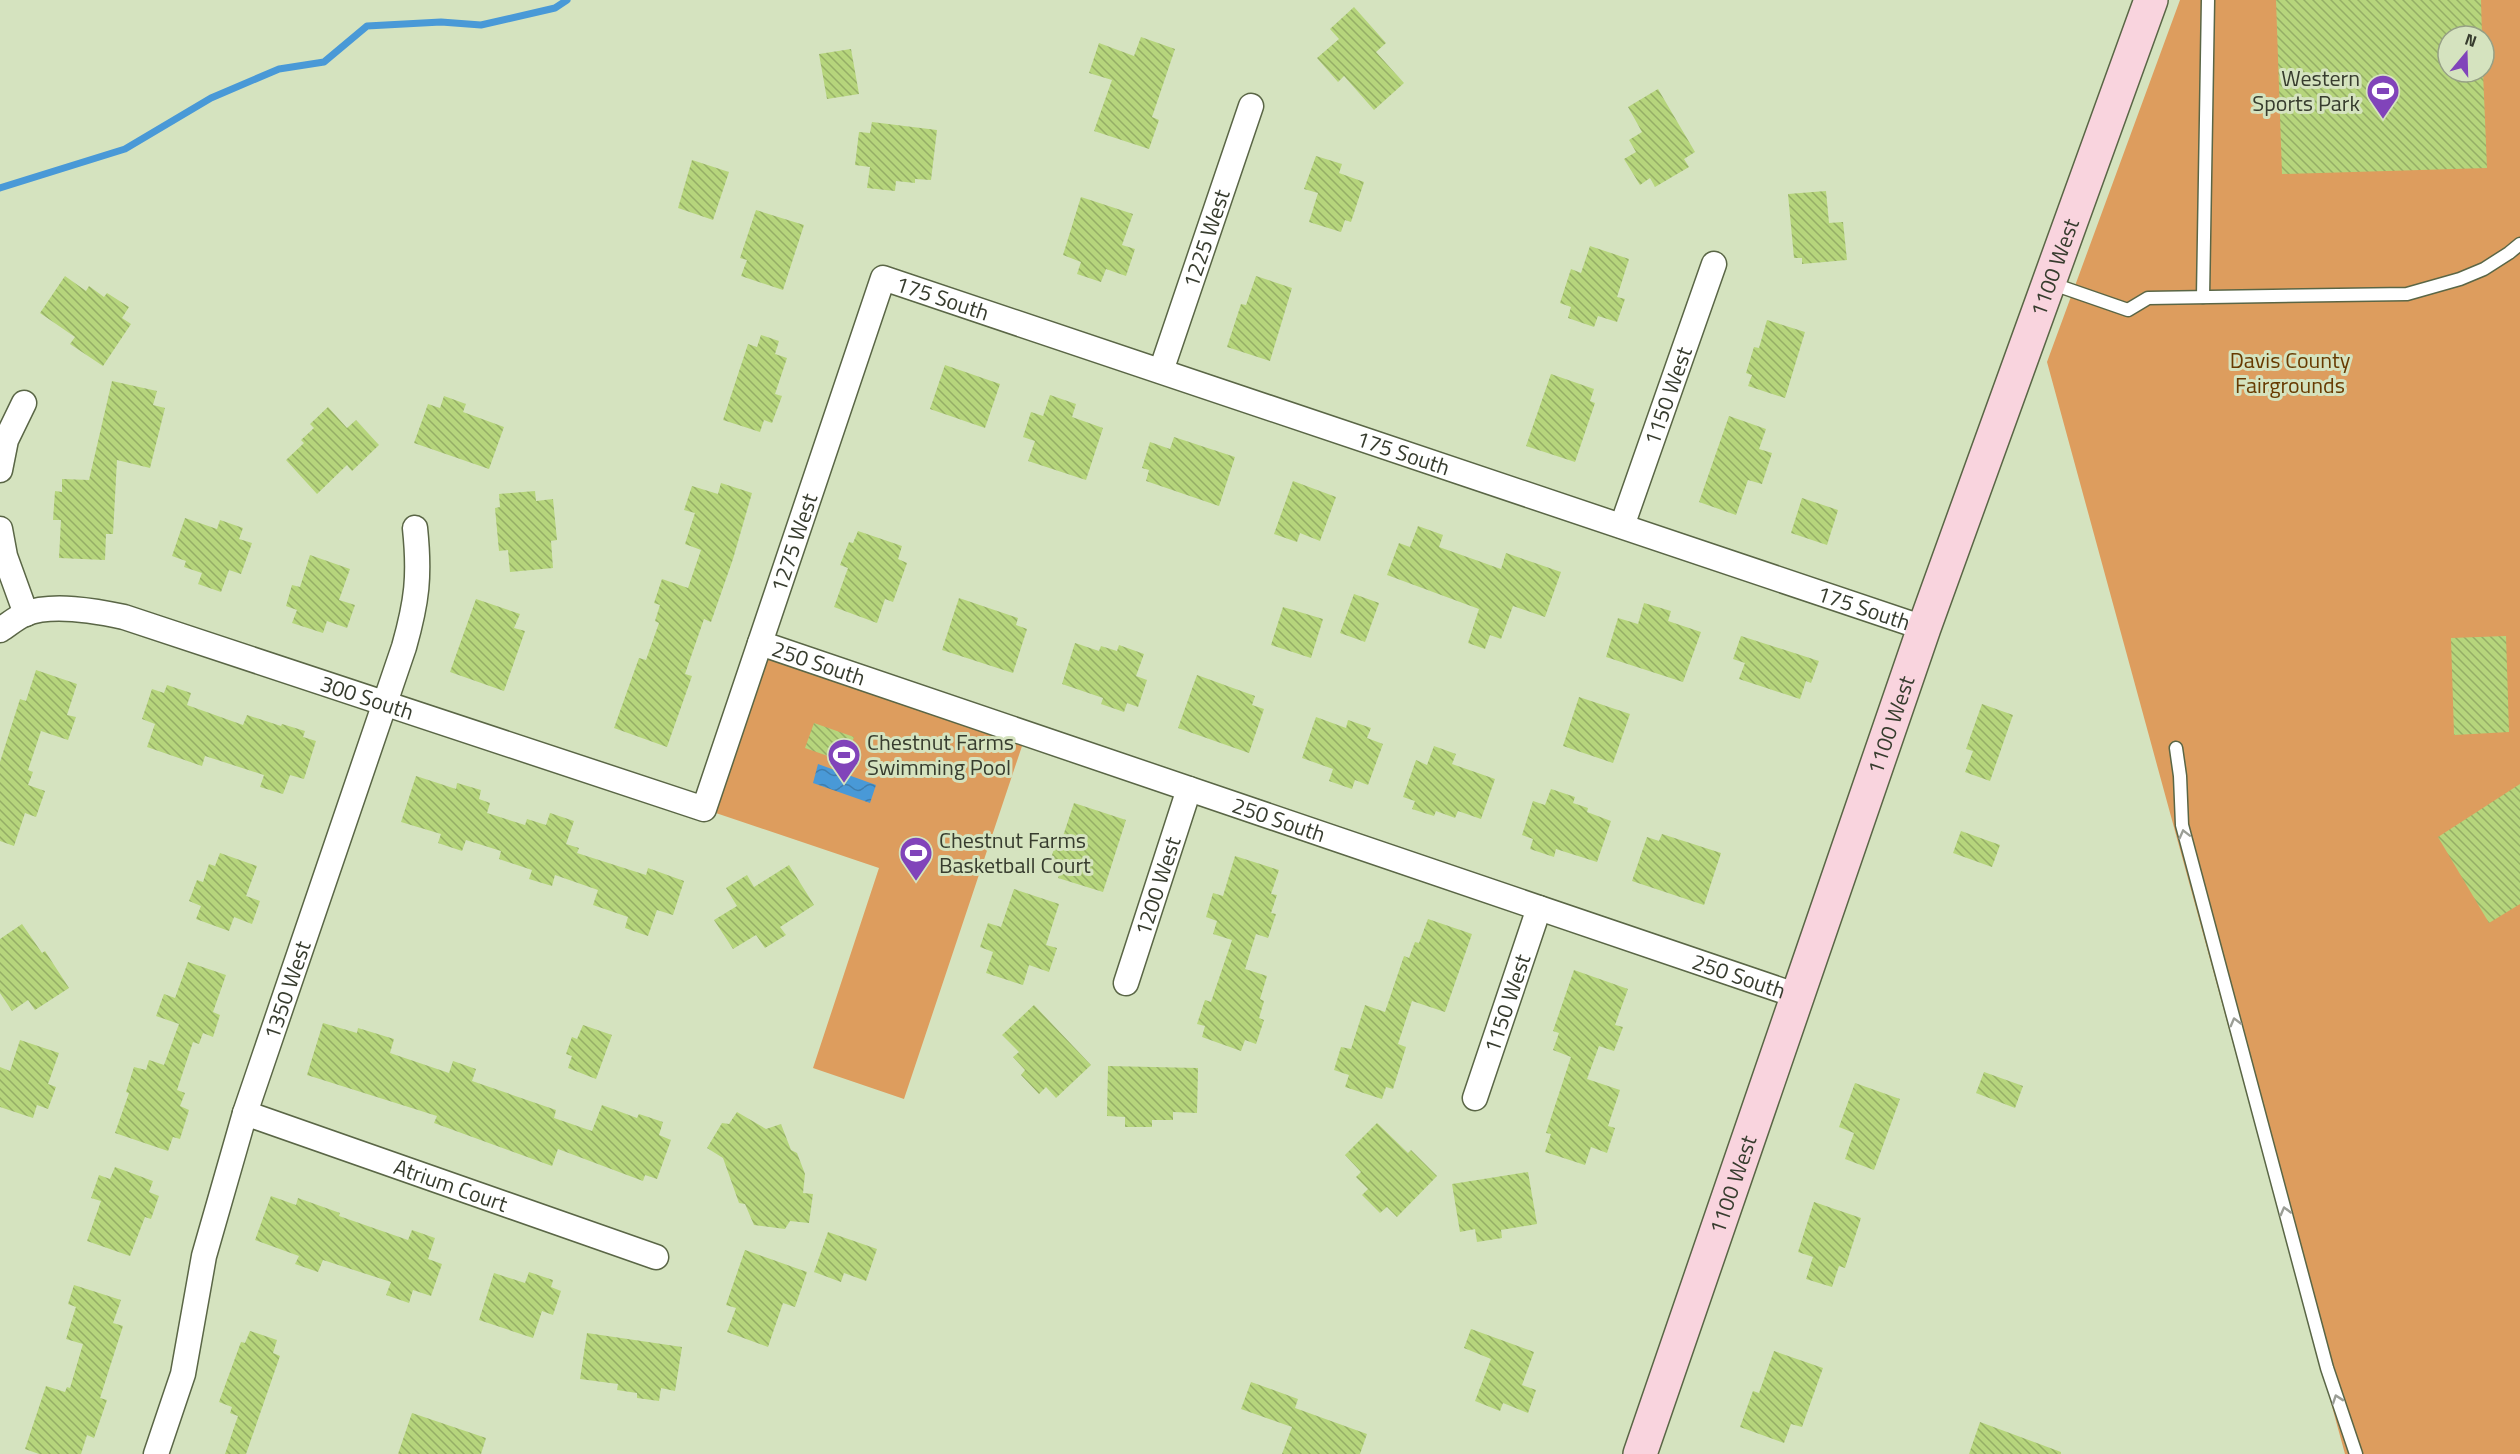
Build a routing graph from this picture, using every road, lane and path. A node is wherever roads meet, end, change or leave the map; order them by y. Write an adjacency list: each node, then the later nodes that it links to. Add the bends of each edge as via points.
1 (2151, 0): 7 (street, 1100 West)
2 (2208, 0): 8 (lane)
3 (1251, 106): 9 (street, 1225 West)
4 (2520, 244): 8 (lane, via 2484,269 2407,294)
5 (1714, 264): 12 (street, 1150 West)
6 (883, 278): 9 (street, 175 South); 18 (street, 1275 West)
7 (2050, 283): 8 (lane, via 2128,310 2148,298); 16 (street, 1100 West)
8 (2203, 297)
9 (1161, 371): 12 (street, 175 South)
10 (24, 403): 11 (street, via 6,440)
11 (0, 470)
12 (1622, 526): 16 (street, 175 South)
13 (415, 528): 19 (street, 1350 West, via 416,604)
14 (0, 530): 15 (street)
15 (26, 614): 17 (street); 19 (street, 300 South, via 55,609 88,610 124,617)
16 (1924, 628): 25 (street, 1100 West)
17 (0, 630)
18 (760, 643): 21 (street, 250 South); 22 (street, 1275 West)
19 (385, 703): 22 (street, 300 South); 27 (street, 1350 West)
20 (2176, 748): 31 (lane, one-way to 20, via 2327,1368 2182,825)
21 (1189, 789): 23 (street, 250 South); 24 (street, 1200 West)
22 (704, 809)
23 (1539, 908): 25 (street, 250 South); 26 (street, 1150 West)
24 (1126, 983)
25 (1798, 996): 30 (street, 1100 West)
26 (1475, 1098)
27 (245, 1113): 28 (street, Atrium Court); 29 (street, 1350 West, via 204,1256 183,1374)
28 (656, 1257)
29 (156, 1454)
30 (1640, 1454)
31 (2356, 1454)

